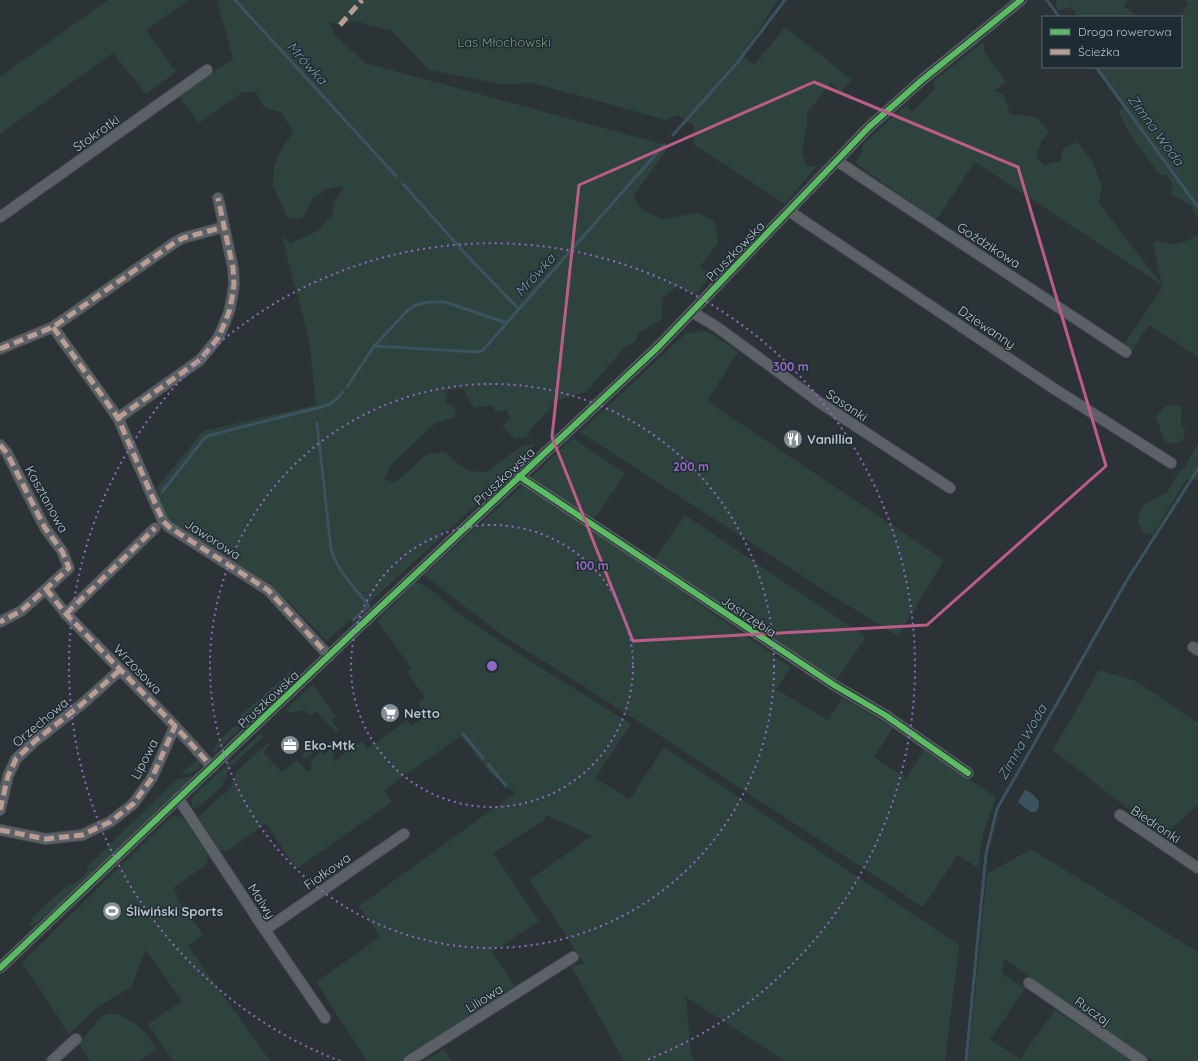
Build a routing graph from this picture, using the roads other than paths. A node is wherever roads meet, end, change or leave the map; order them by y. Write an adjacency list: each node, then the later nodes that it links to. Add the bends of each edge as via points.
1 (1021, 0): 3 (street, Pruszkowska, via 905,94)
2 (207, 70): 6 (street, Stokrotki)
3 (837, 161): 5 (street, Pruszkowska); 11 (street, Goździkowa)
4 (218, 198): 7 (street)
5 (789, 211): 8 (street, Pruszkowska); 14 (street, Dziewanny, via 1056,390)
6 (0, 217)
7 (224, 227): 9 (street, via 183,238 174,243); 12 (street, via 234,284 229,312 218,338 200,360)
8 (692, 312): 15 (street, Pruszkowska); 16 (street, Sasanki, via 717,327 819,402)
9 (54, 327): 10 (street); 12 (street, Jaworowa)
10 (0, 349)
11 (1126, 352)
12 (118, 418): 21 (street, Jaworowa, via 163,521 268,590)
13 (0, 445): 18 (street, Kasztanowa, via 8,453 45,528 62,551 69,568)
14 (1172, 463)
15 (519, 476): 21 (street, Pruszkowska); 25 (street, Jastrzębia, via 815,673 885,715)
16 (950, 488)
17 (155, 528): 19 (street)
18 (46, 589): 19 (street, Wrzosowa); 20 (street, via 21,611)
19 (66, 614): 22 (street, Wrzosowa)
20 (0, 622)
21 (329, 656): 24 (street, Pruszkowska)
22 (120, 670): 23 (street, Wrzosowa); 27 (street, Orzechowa, via 16,759 8,776)
23 (175, 726): 24 (street, Wrzosowa); 29 (street, Lipowa, via 152,778 133,804 110,822 82,835 46,839)
24 (212, 767): 26 (street, Pruszkowska)
25 (968, 773)
26 (178, 798): 32 (street, Malwy); 34 (street, Pruszkowska)
27 (0, 810)
28 (1120, 815): 31 (street, Biedronki)
29 (0, 830)
30 (404, 834): 32 (street, Fiołkowa)
31 (1198, 868)
32 (265, 930): 36 (street, Malwy)
33 (573, 957): 39 (street, Liliowa)
34 (0, 968)
35 (1029, 983): 40 (street, Ruczaj)
36 (325, 1018)
37 (76, 1039): 38 (street)
38 (52, 1061)
39 (409, 1061)
40 (1142, 1061)

